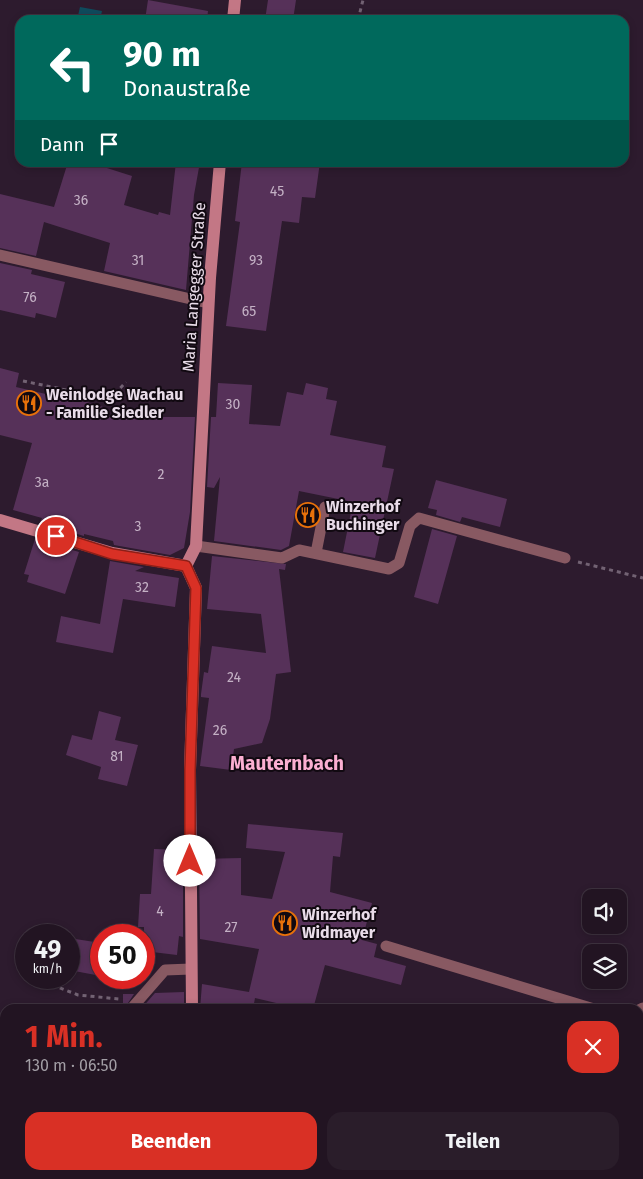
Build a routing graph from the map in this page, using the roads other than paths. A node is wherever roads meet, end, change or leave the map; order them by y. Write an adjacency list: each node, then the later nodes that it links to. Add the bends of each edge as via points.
1 (234, 0): 2 (main road)
2 (233, 15)
3 (220, 167): 5 (main road, Maria Langegger Straße)
4 (0, 255): 5 (lane)
5 (208, 302): 8 (main road, Maria Langegger Straße)
6 (325, 507): 9 (lane)
7 (0, 520): 11 (main road, via 112,554)
8 (196, 546): 9 (lane, via 282,558 299,550); 11 (main road, Maria Langegger Straße)
9 (316, 553): 10 (lane, via 389,569 399,563 410,526 419,518)
10 (565, 558)
11 (186, 566): 13 (main road, via 196,588 190,770)
12 (386, 946): 16 (lane)
13 (191, 969): 14 (lane, via 165,970); 15 (main road)
14 (135, 1004)
15 (192, 1004)
16 (577, 1004)

